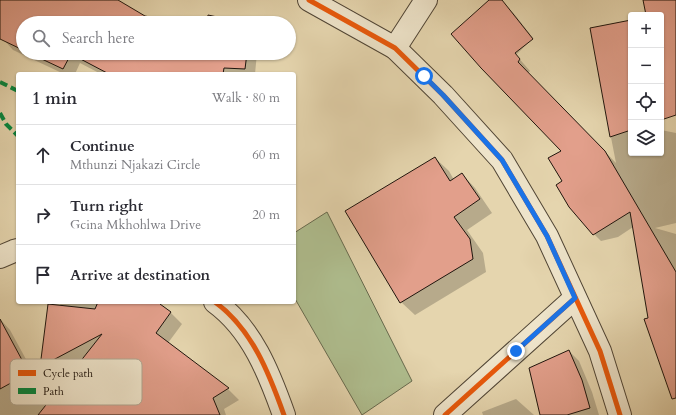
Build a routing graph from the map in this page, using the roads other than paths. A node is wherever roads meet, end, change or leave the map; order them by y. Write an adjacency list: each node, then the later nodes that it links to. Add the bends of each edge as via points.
1 (309, 0): 3 (street)
2 (426, 0): 3 (street)
3 (395, 48): 6 (street, via 443,95 502,160 547,236)
4 (16, 250): 5 (street)
5 (0, 257)
6 (575, 298): 9 (street); 10 (street, via 600,351)
7 (218, 304): 8 (street, via 250,338 272,379)
8 (284, 415)
9 (445, 415)
10 (620, 415)

